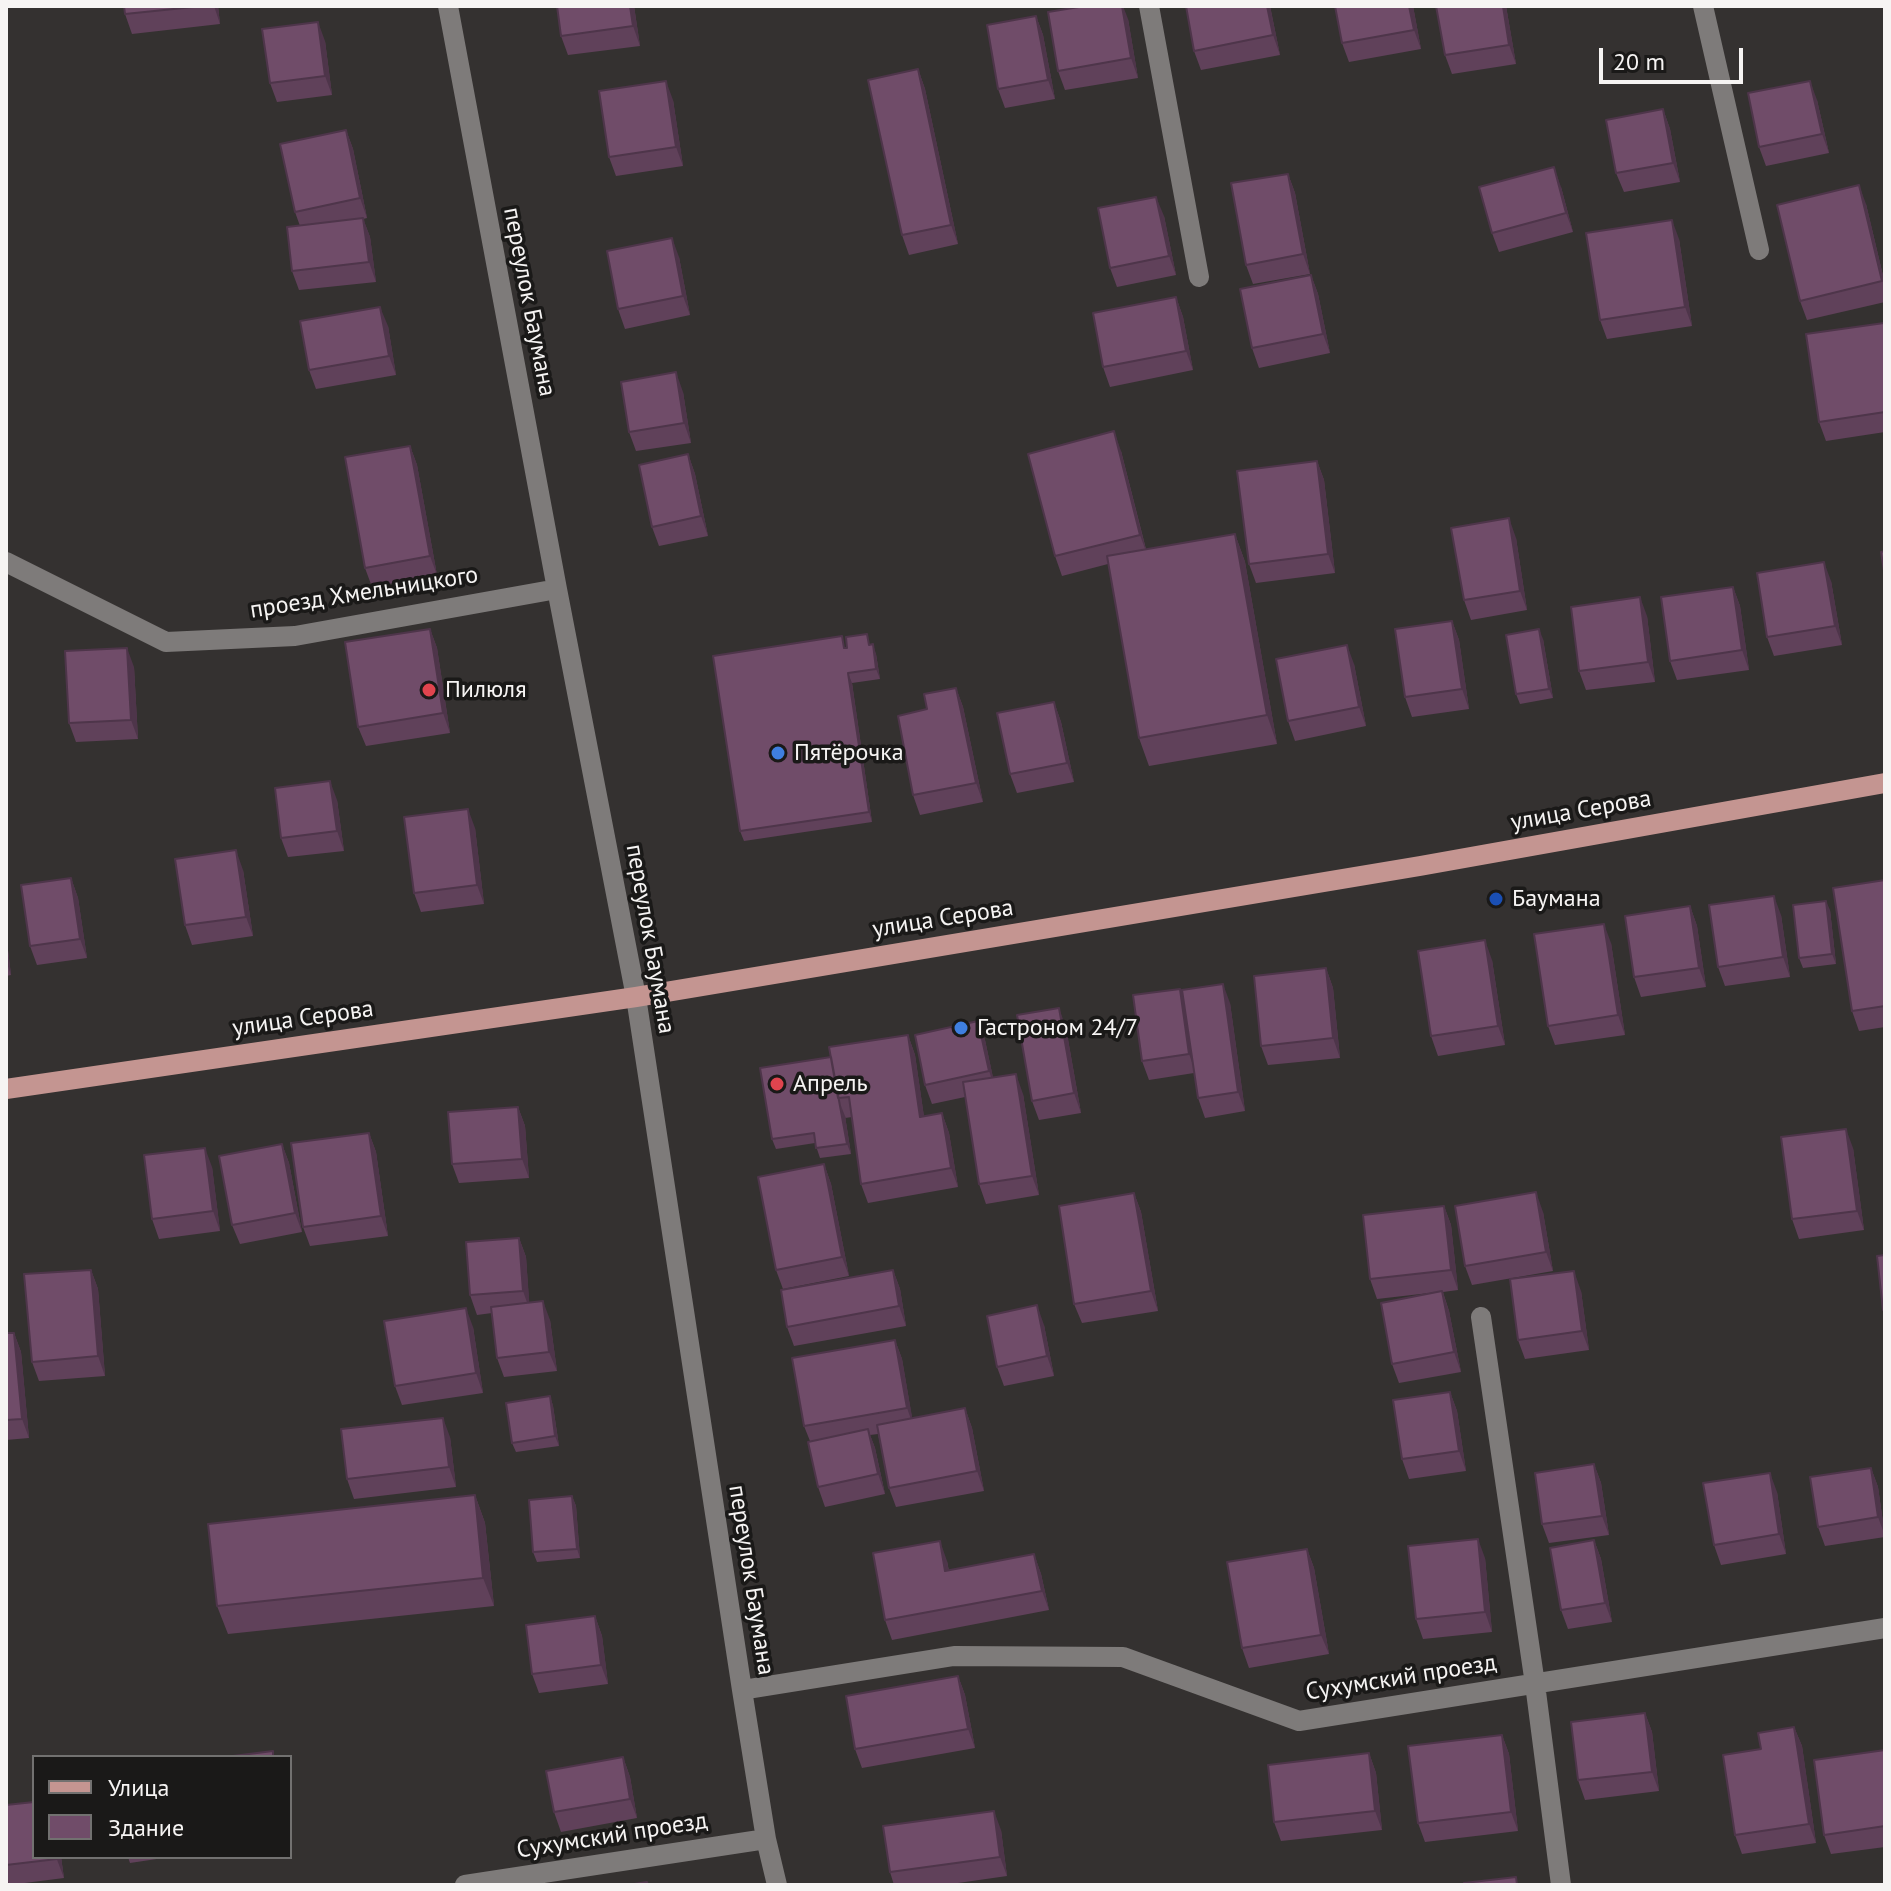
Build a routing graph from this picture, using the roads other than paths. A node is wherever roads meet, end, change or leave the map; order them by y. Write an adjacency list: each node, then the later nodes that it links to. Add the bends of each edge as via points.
1 (448, 6): 7 (street, переулок Баумана)
2 (1149, 6): 5 (street)
3 (1703, 6): 4 (street)
4 (1759, 250)
5 (1199, 277)
6 (6, 562): 7 (street, проезд Хмельницкого, via 166,642 295,636)
7 (557, 589): 9 (street, переулок Баумана)
8 (1885, 783): 9 (main road, улица Серова)
9 (636, 997): 10 (main road, улица Серова); 14 (street, переулок Баумана)
10 (6, 1089)
11 (1481, 1317): 13 (street)
12 (1885, 1628): 13 (street, Сухумский проезд)
13 (1535, 1684): 14 (street, Сухумский проезд, via 1299,1721 1123,1657 954,1656); 18 (street)
14 (742, 1690): 15 (street, переулок Баумана)
15 (766, 1839): 16 (street, Сухумский проезд); 17 (street, переулок Баумана)
16 (465, 1885)
17 (777, 1885)
18 (1561, 1885)

